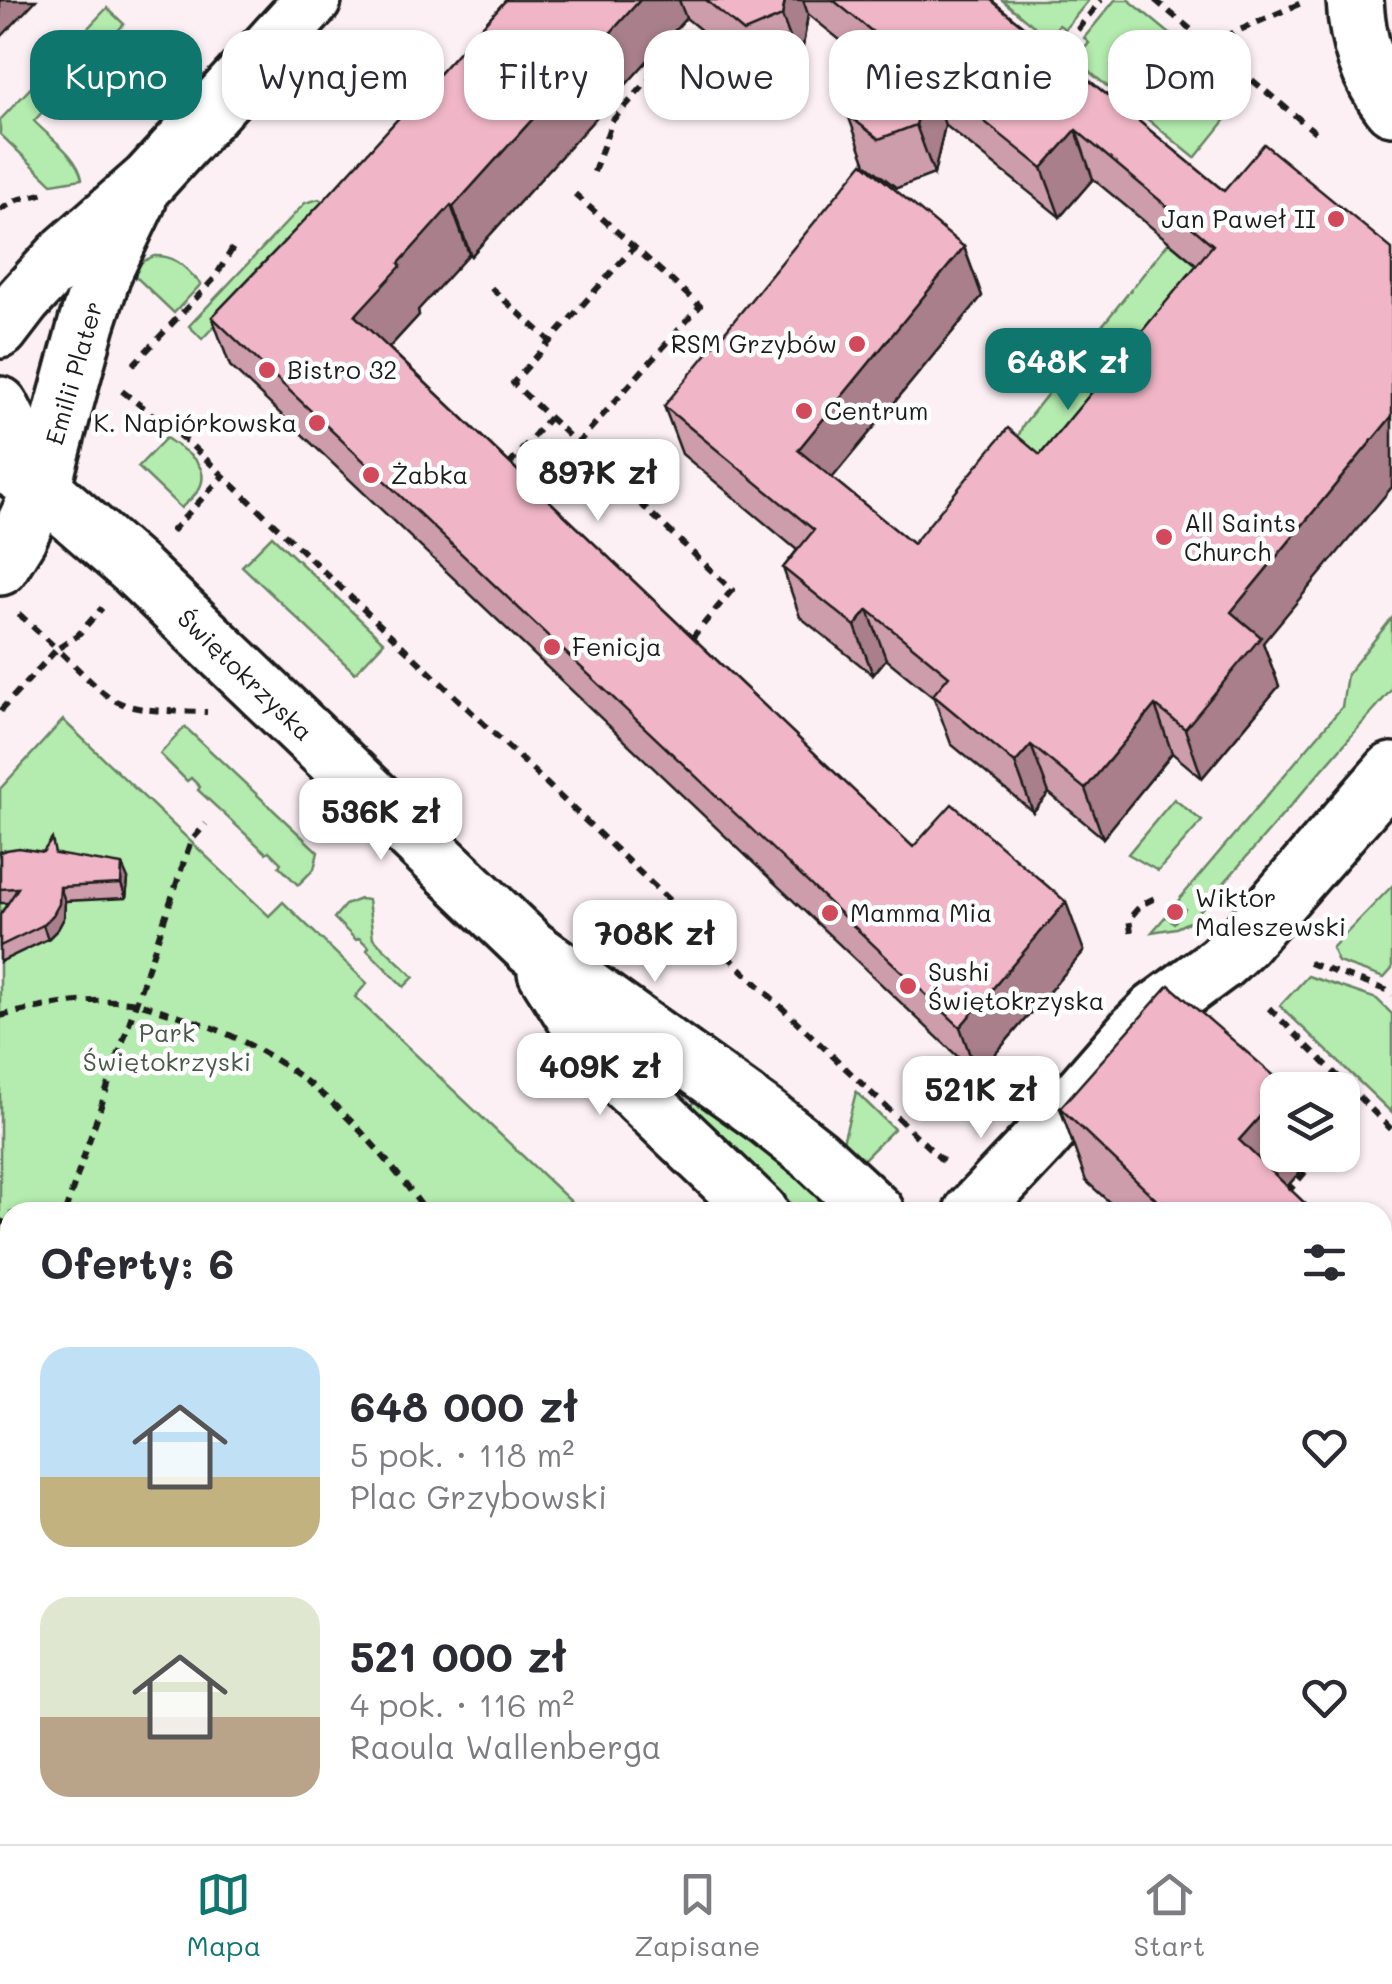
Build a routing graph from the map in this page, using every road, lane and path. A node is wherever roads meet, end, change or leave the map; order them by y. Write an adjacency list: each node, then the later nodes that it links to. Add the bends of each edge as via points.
1 (313, 0): 13 (street, Emilii Plater)
2 (1102, 0): 6 (path)
3 (1155, 0): 7 (path)
4 (1328, 1): 8 (path); 10 (street)
5 (709, 14): 12 (path, via 612,121)
6 (1078, 30)
7 (1191, 30)
8 (1247, 30)
9 (1251, 79): 11 (path)
10 (1392, 107)
11 (1315, 132)
12 (594, 172)
13 (149, 180): 18 (street, Emilii Plater, via 66,253); 26 (street, Emilii Plater, via 104,270)
14 (575, 194): 16 (path)
15 (234, 246): 20 (path, via 214,279)
16 (634, 247): 19 (path); 24 (path, via 700,306)
17 (491, 288): 19 (path)
18 (0, 330)
19 (550, 341): 23 (path, via 513,383)
20 (124, 375)
21 (115, 385): 27 (path)
22 (0, 406): 26 (street, Świętokrzyska)
23 (549, 418): 24 (path); 25 (path)
24 (577, 444): 32 (path, via 732,590)
25 (509, 465)
26 (21, 474): 29 (street, Emilii Plater, via 18,538); 35 (street, Świętokrzyska, via 136,570)
27 (223, 476): 28 (path); 48 (path)
28 (182, 520)
29 (0, 567)
30 (92, 619): 33 (path)
31 (32, 626): 33 (path)
32 (692, 638)
33 (57, 649): 34 (path); 35 (path, via 120,704)
34 (0, 712)
35 (288, 717): 40 (street, Świętokrzyska)
36 (1392, 771): 48 (street, via 1243,942 1134,1031 1039,1142)
37 (206, 824): 43 (path, via 191,841)
38 (1157, 896): 39 (path, via 1128,919)
39 (1131, 932)
40 (531, 948): 52 (street, Świętokrzyska, via 611,1070); 53 (street, Świętokrzyska, via 767,1117)
41 (1309, 963): 42 (path)
42 (1392, 996)
43 (136, 1003): 45 (path, via 41,1006); 50 (path); 51 (path, via 202,1023 286,1067 358,1126)
44 (1269, 1008): 46 (path)
45 (0, 1016)
46 (1392, 1130)
47 (1305, 1172): 49 (path)
48 (962, 1191)
49 (1284, 1197)
50 (68, 1202)
51 (418, 1202)
52 (750, 1202)
53 (865, 1202)

